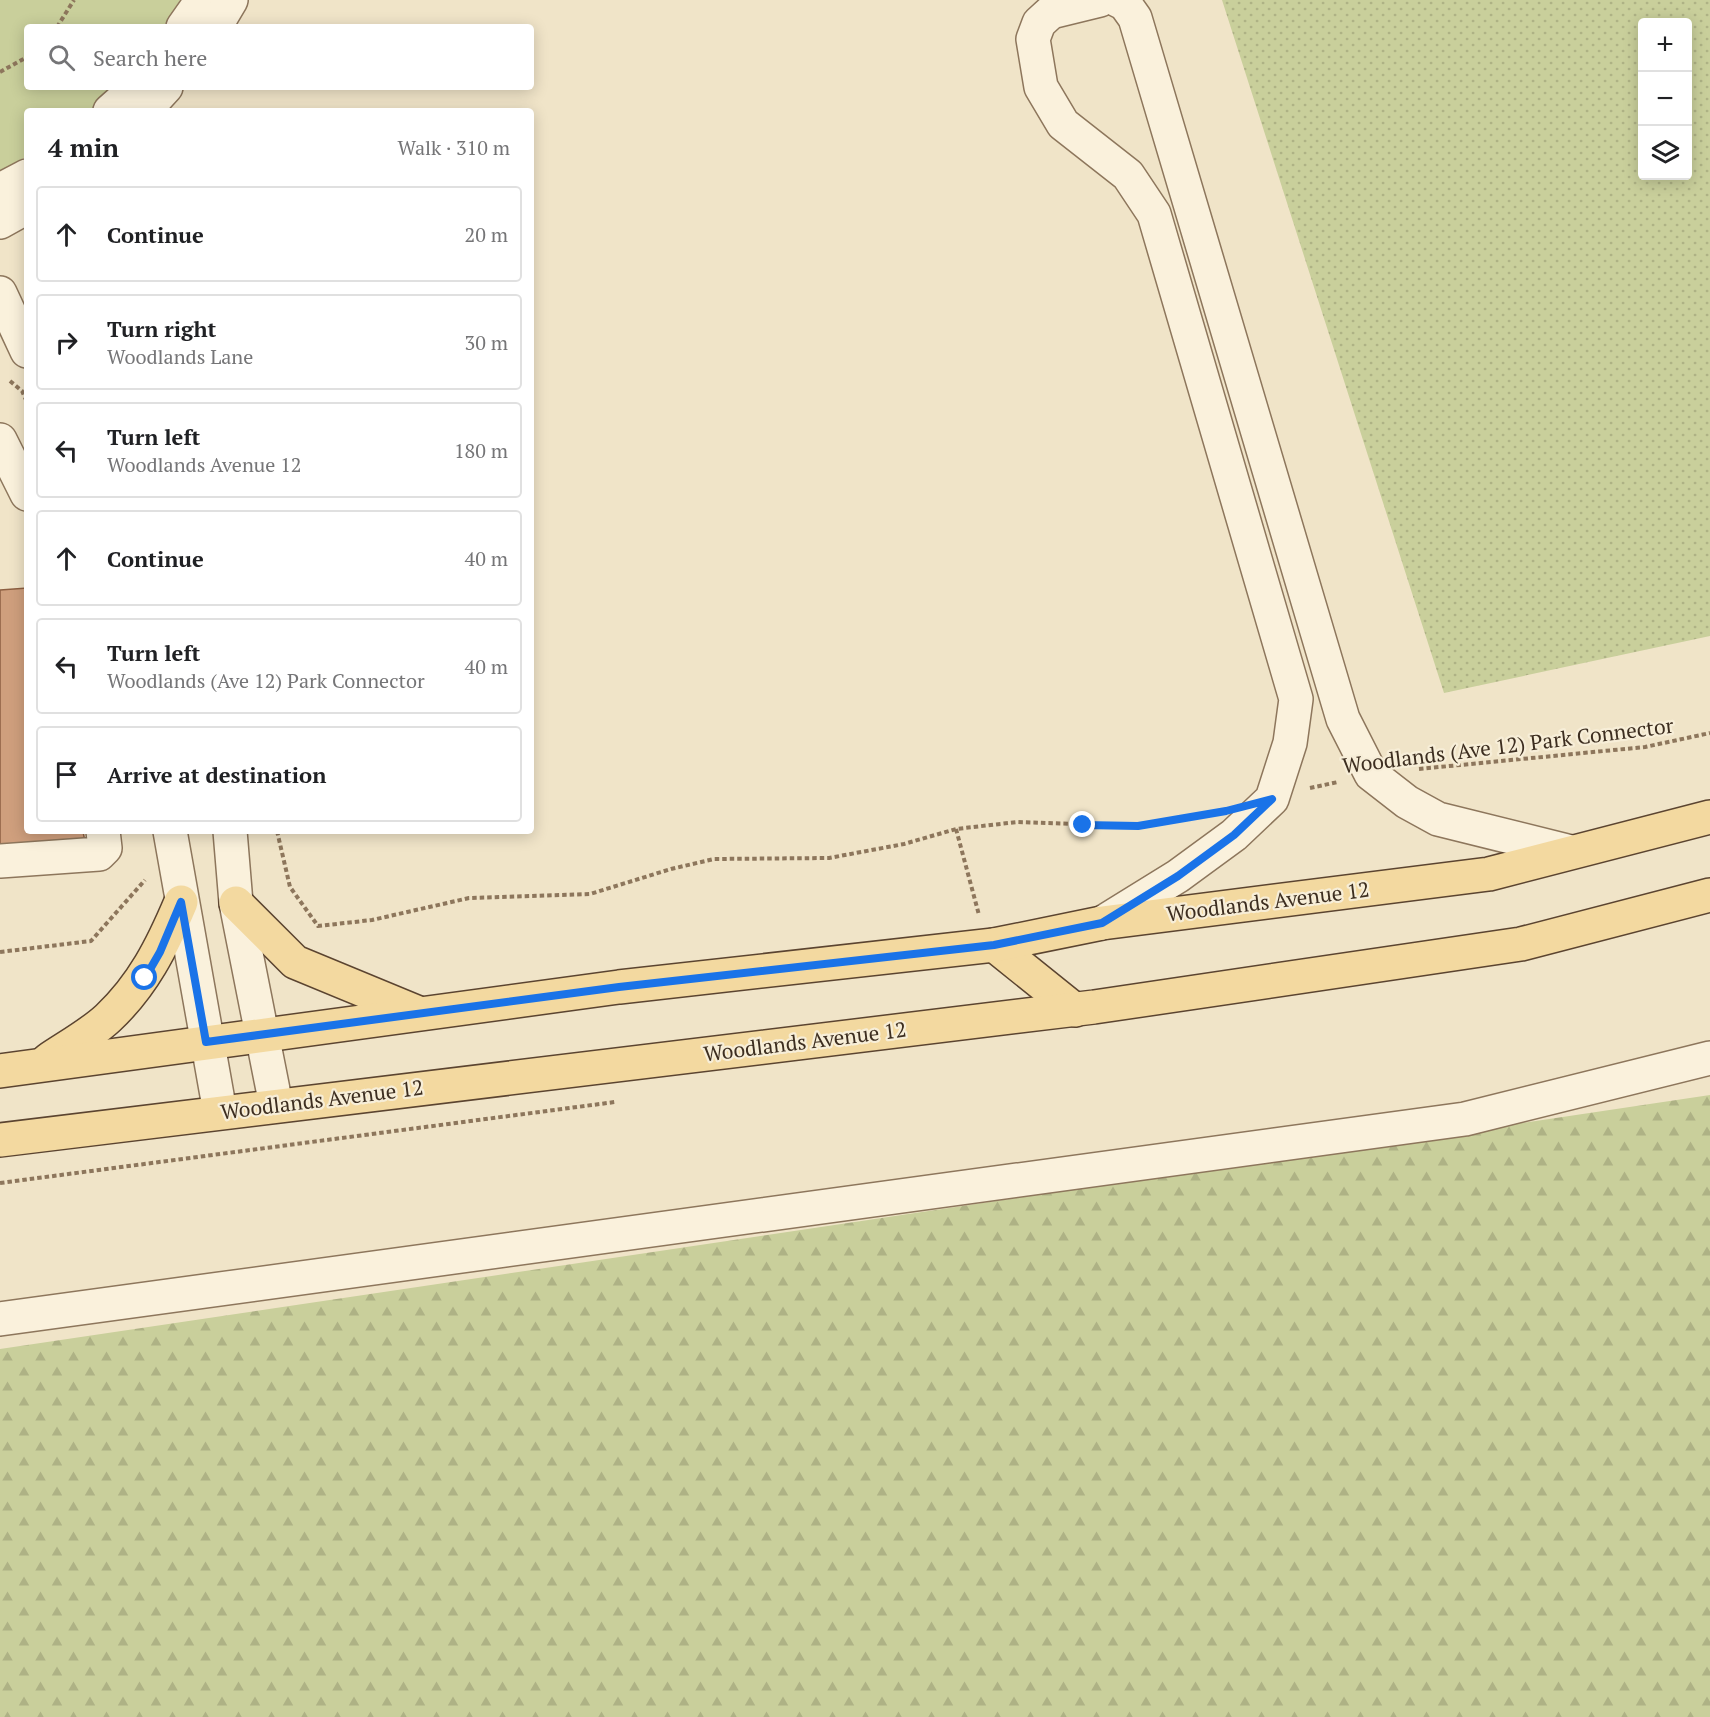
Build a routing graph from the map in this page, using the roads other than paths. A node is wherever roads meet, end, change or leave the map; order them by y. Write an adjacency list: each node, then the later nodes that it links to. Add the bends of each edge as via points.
1 (202, 0): 5 (street)
2 (231, 0): 6 (street)
3 (1100, 0): 30 (street, via 1051,12 1039,23 1033,39 1041,87 1063,124 1128,175 1154,214 1296,699 1290,743 1272,799 1234,835 1178,876)
4 (1117, 0): 25 (street, via 1135,18 1343,719 1371,774 1407,802 1438,819)
5 (185, 24)
6 (217, 24)
7 (133, 90): 9 (street)
8 (163, 90): 10 (street)
9 (113, 108)
10 (147, 108)
11 (24, 178): 12 (street)
12 (0, 190)
13 (24, 209): 14 (street)
14 (0, 222)
15 (0, 293): 17 (street)
16 (0, 334): 18 (street)
17 (24, 345)
18 (17, 367)
19 (0, 440): 20 (street)
20 (24, 488)
21 (1710, 817): 25 (main road, Woodlands Avenue 12)
22 (103, 834): 26 (street, via 105,848 99,854)
23 (170, 834): 28 (street)
24 (230, 834): 29 (street)
25 (1571, 852): 30 (main road, Woodlands Avenue 12, via 1489,873)
26 (0, 861)
27 (1710, 895): 32 (main road, Woodlands Avenue 12, via 1521,944)
28 (181, 902): 35 (street); 37 (main road, via 145,978 107,1019)
29 (236, 903): 33 (main road, via 295,963); 34 (street)
30 (1102, 923): 31 (main road, Woodlands Avenue 12)
31 (994, 945): 32 (main road); 33 (main road, Woodlands Avenue 12, via 619,987)
32 (1075, 1010): 39 (main road, Woodlands Avenue 12)
33 (420, 1014): 34 (main road, Woodlands Avenue 12)
34 (262, 1034): 35 (main road, Woodlands Avenue 12); 39 (street)
35 (206, 1042): 37 (main road, Woodlands Avenue 12); 40 (street)
36 (1710, 1058): 42 (street, via 1465,1119)
37 (44, 1063): 38 (main road, Woodlands Avenue 12)
38 (0, 1071)
39 (276, 1105): 40 (main road, Woodlands Avenue 12)
40 (220, 1112): 41 (main road, Woodlands Avenue 12)
41 (0, 1140)
42 (0, 1319)

